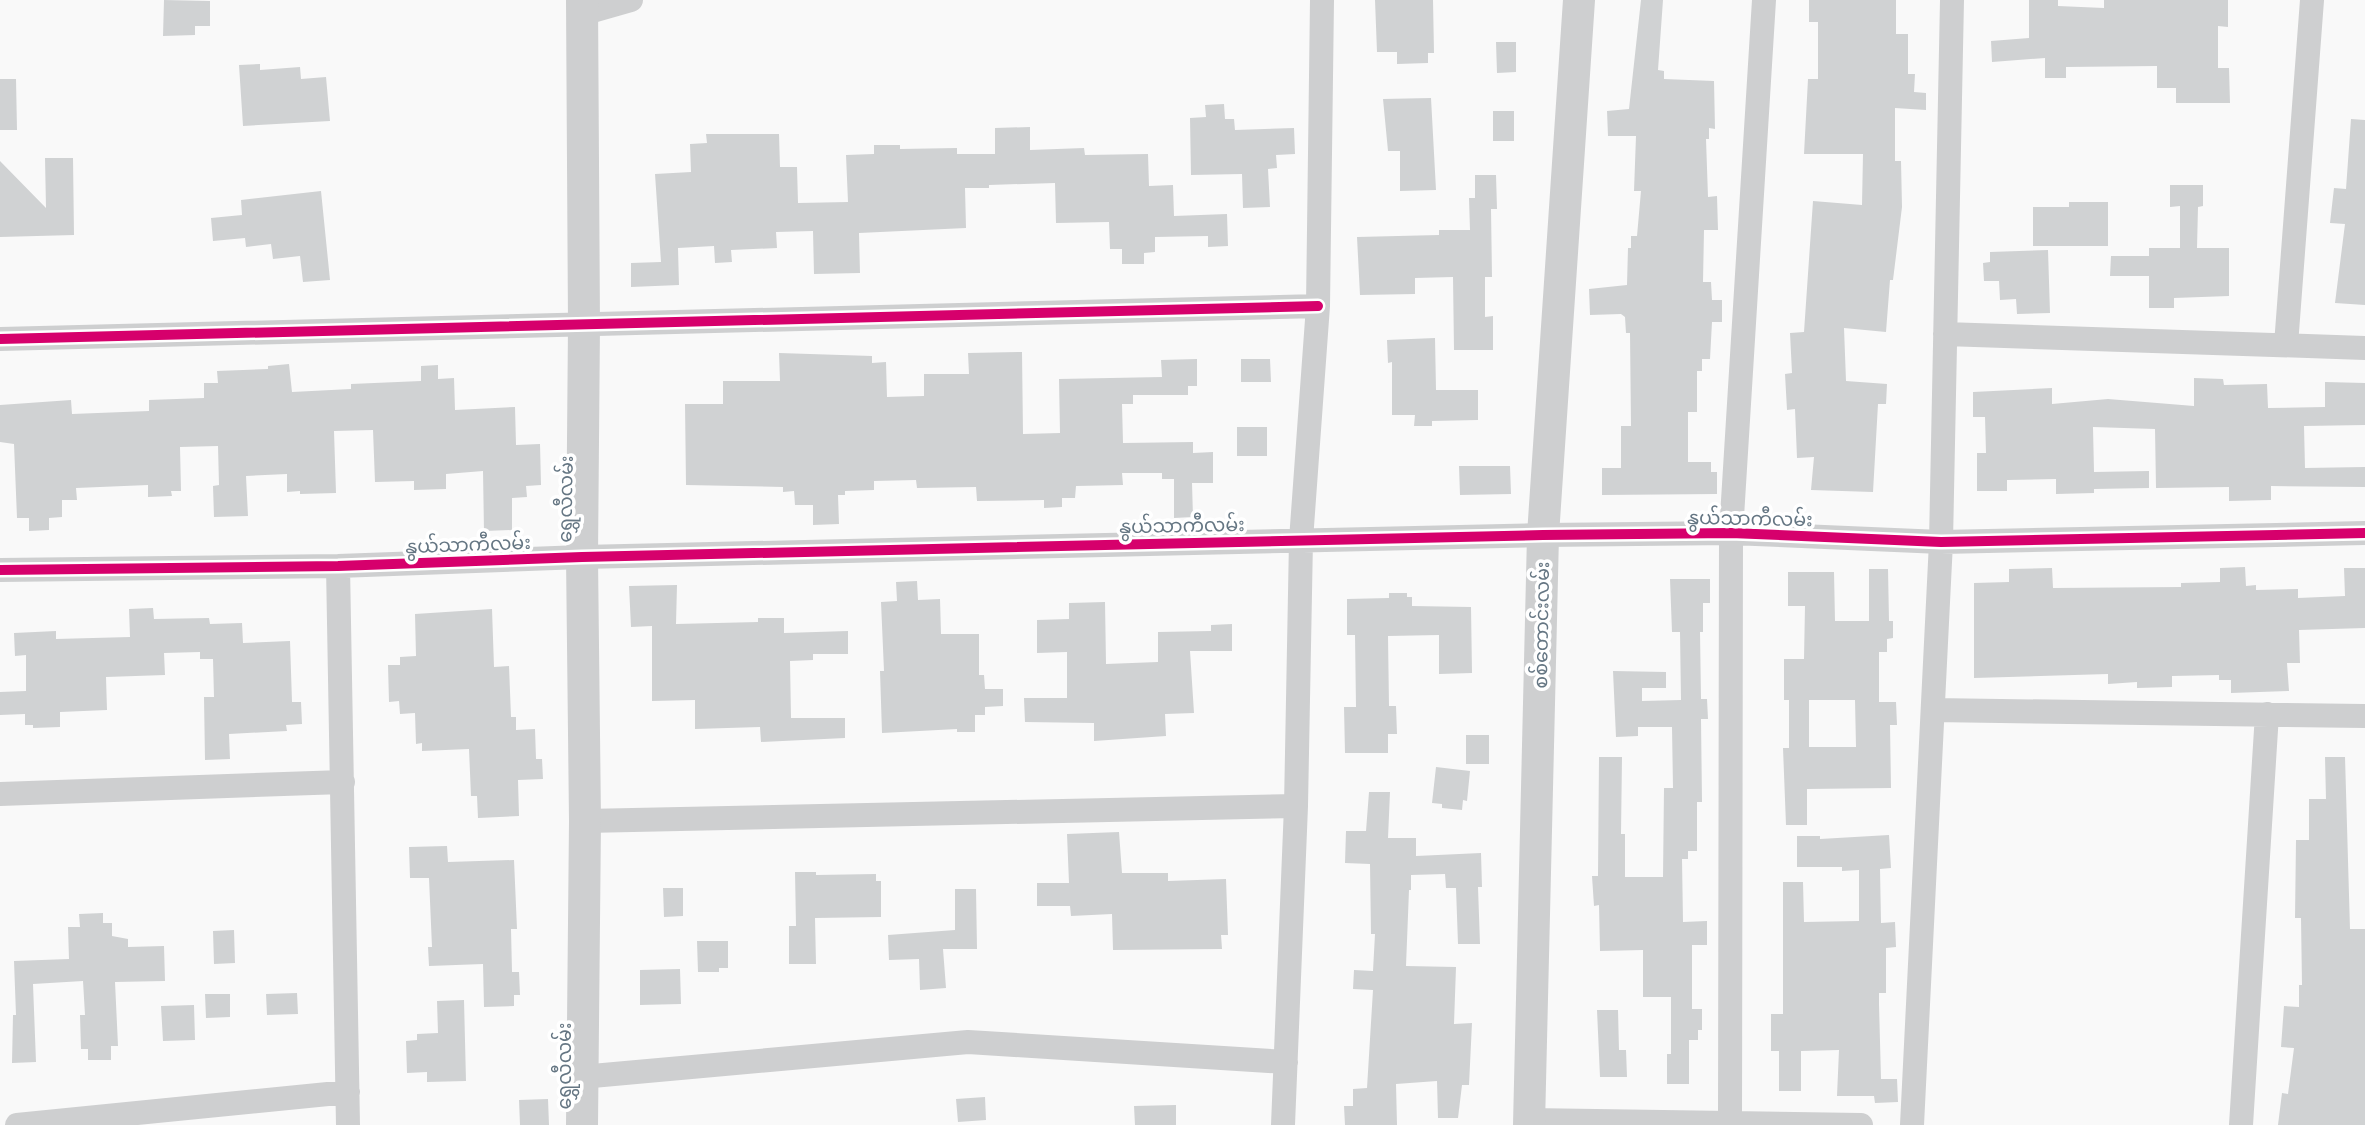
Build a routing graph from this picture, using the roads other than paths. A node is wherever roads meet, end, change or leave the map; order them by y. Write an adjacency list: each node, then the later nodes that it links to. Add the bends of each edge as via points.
1 (631, 0): 7 (street)
2 (1322, 0): 8 (street)
3 (1578, 0): 16 (street, စစ်တောင်းလမ်း)
4 (1764, 0): 14 (street)
5 (1952, 0): 10 (street)
6 (2312, 0): 12 (street)
7 (582, 7): 9 (street, ရွှေလီလမ်း)
8 (1318, 306): 9 (street); 17 (street)
9 (584, 325): 11 (street); 19 (street, ရွှေလီလမ်း)
10 (1945, 334): 12 (street); 18 (street)
11 (0, 339)
12 (2287, 345): 13 (street)
13 (2365, 348)
14 (1731, 533): 16 (street, နွယ်သာကီလမ်း); 18 (street, နွယ်သာကီလမ်း); 33 (street)
15 (2365, 533): 18 (street, နွယ်သာကီလမ်း)
16 (1543, 536): 17 (street, နွယ်သာကီလမ်း); 32 (street, စစ်တောင်းလမ်း)
17 (1301, 540): 19 (street, နွယ်သာကီလမ်း); 27 (street)
18 (1941, 542): 22 (street)
19 (582, 557): 20 (street, နွယ်သာကီလမ်း); 28 (street, ရွှေလီလမ်း)
20 (338, 566): 21 (street, နွယ်သာကီလမ်း); 25 (street)
21 (0, 570)
22 (1933, 710): 23 (street); 39 (street)
23 (2267, 714): 24 (street); 40 (street)
24 (2365, 716)
25 (343, 782): 26 (street); 31 (street)
26 (0, 794)
27 (1296, 806): 28 (street); 29 (street)
28 (585, 821): 30 (street, ရွှေလီလမ်း)
29 (1286, 1062): 30 (street, via 968,1042); 37 (street)
30 (581, 1077): 36 (street, ရွှေလီလမ်း)
31 (348, 1092): 34 (street); 35 (street)
32 (1529, 1123): 33 (street)
33 (1730, 1123): 38 (street)
34 (17, 1125)
35 (348, 1125)
36 (582, 1125)
37 (1283, 1125)
38 (1861, 1125)
39 (1912, 1125)
40 (2241, 1125)

